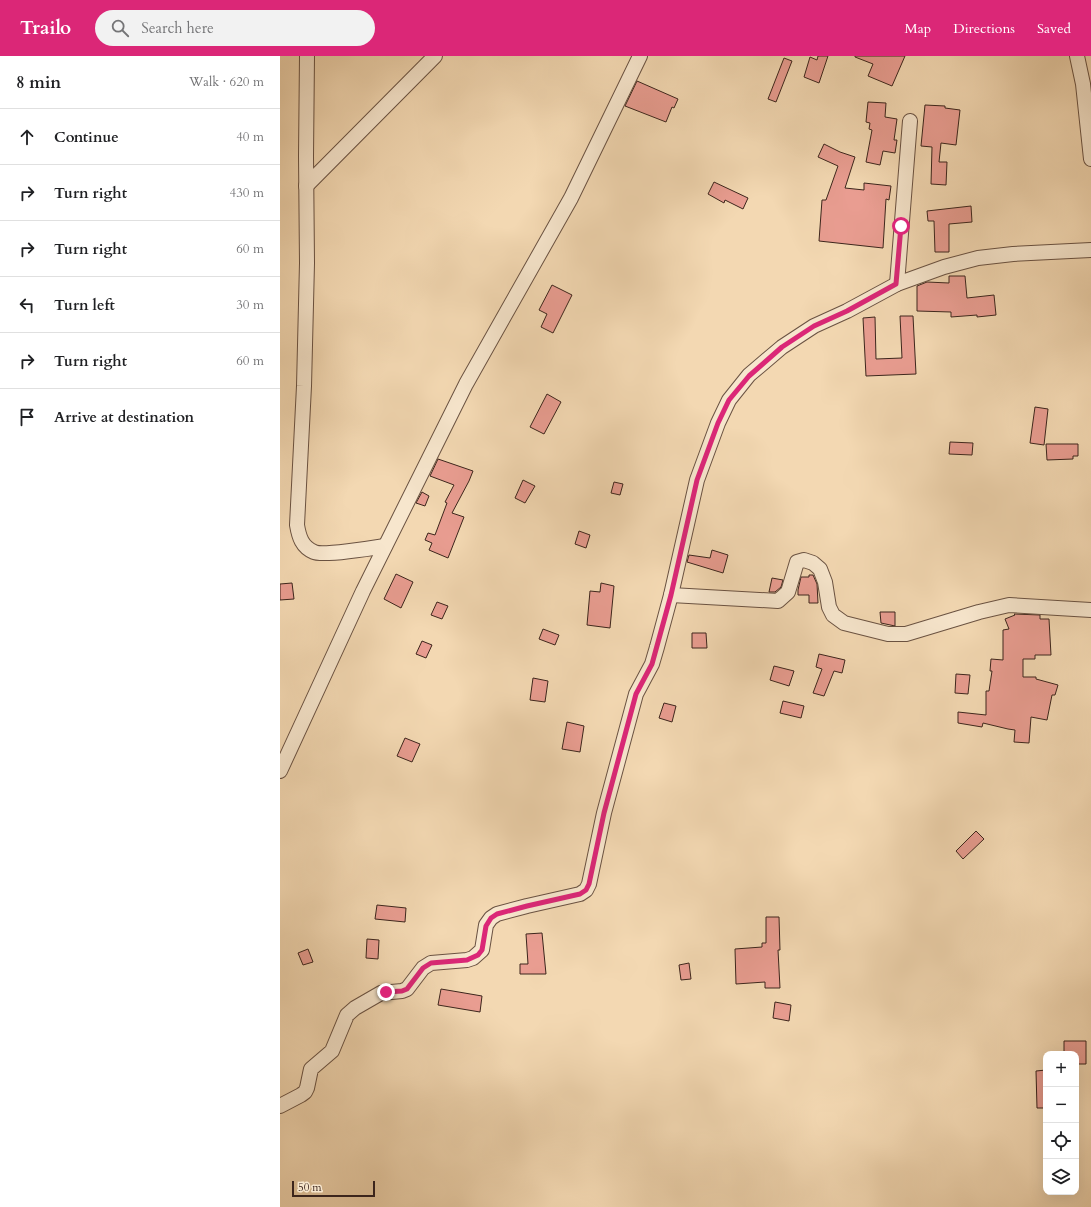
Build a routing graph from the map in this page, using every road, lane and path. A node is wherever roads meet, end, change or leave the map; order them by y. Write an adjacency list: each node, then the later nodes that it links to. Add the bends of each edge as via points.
1 (307, 56): 7 (street)
2 (435, 56): 7 (street)
3 (640, 56): 10 (street, via 571,198 466,384)
4 (1077, 56): 6 (street, via 1083,84)
5 (910, 121): 9 (street)
6 (1091, 159)
7 (306, 186): 10 (street, via 305,378 298,536 305,546 315,553)
8 (1091, 250): 9 (street, via 978,258)
9 (896, 284): 11 (street, via 814,326 782,347 749,376 729,400 715,429 697,480)
10 (385, 546): 13 (street)
11 (671, 595): 12 (street, via 778,601 788,592 797,562 804,560 820,569 833,615 844,623 888,634 906,634 1009,605); 14 (street, via 652,664 636,694 586,890 580,894 497,914 486,926 482,950 473,958 431,963 423,968 407,989 382,993 355,1008 347,1015 332,1051 311,1069 305,1092)
12 (1091, 610)
13 (280, 772)
14 (280, 1106)

